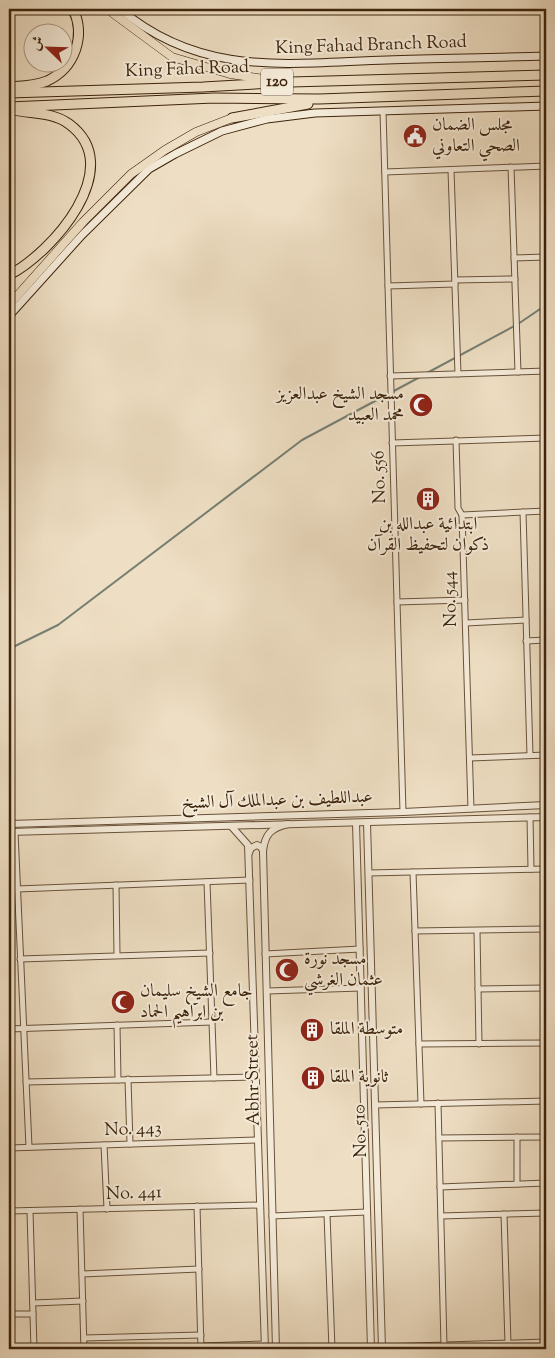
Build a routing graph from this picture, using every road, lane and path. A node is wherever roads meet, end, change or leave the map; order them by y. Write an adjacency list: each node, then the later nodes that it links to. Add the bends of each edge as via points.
1 (73, 9): 7 (highway, via 79,36 67,66 48,80)
2 (107, 9): 6 (highway, via 172,56 196,66)
3 (120, 9): 4 (main road, King Fahad Branch Road, via 160,37 196,52 233,61 278,65)
4 (546, 56)
5 (546, 75): 6 (highway, King Fahd Road / 120)
6 (284, 82): 9 (highway, King Fahd Road / 120, via 204,88)
7 (9, 87)
8 (546, 92): 10 (highway, King Fahd Road / 120)
9 (9, 94)
10 (319, 99): 12 (highway, King Fahd Road / 120, via 214,98); 14 (highway, via 313,103)
11 (546, 106): 13 (main road)
12 (9, 108): 21 (highway, via 54,116 69,124 80,135 88,152 90,172 85,194 72,217 42,252)
13 (383, 111): 18 (street, No. 556); 26 (main road, via 315,113 267,119 222,131 189,146 149,169 82,235)
14 (232, 118): 25 (highway, via 196,132 131,174)
15 (546, 166): 16 (street)
16 (511, 167): 17 (street); 20 (street)
17 (451, 170): 18 (street); 23 (street)
18 (385, 172): 24 (street, No. 556)
19 (546, 257): 20 (street)
20 (514, 258): 22 (street)
21 (9, 275)
22 (515, 279): 23 (street); 28 (street)
23 (455, 282): 24 (street); 29 (street)
24 (388, 286): 30 (street, No. 556)
25 (9, 305)
26 (9, 316)
27 (546, 371): 28 (street)
28 (518, 372): 29 (street)
29 (458, 374): 30 (street)
30 (390, 376): 33 (street, No. 556)
31 (546, 438): 32 (street)
32 (456, 440): 33 (street); 36 (street, No. 544, via 458,508)
33 (392, 443): 38 (street, No. 556)
34 (523, 512): 35 (street); 36 (street); 39 (street)
35 (546, 512)
36 (462, 515): 37 (street, No. 544)
37 (465, 600): 38 (street); 40 (street, No. 544)
38 (397, 602): 48 (street, No. 556)
39 (526, 620): 40 (street); 42 (street)
40 (466, 623): 45 (street, No. 544)
41 (546, 640): 42 (street)
42 (526, 641): 43 (street)
43 (530, 755): 44 (street); 45 (street)
44 (546, 755)
45 (470, 758): 47 (street, No. 544)
46 (546, 805): 47 (street, عبداللطيف بن عبدالملك آل الشيخ)
47 (471, 809): 48 (street, عبداللطيف بن عبدالملك آل الشيخ)
48 (403, 812): 53 (street, عبداللطيف بن عبدالملك آل الشيخ)
49 (546, 817): 50 (street, عبداللطيف بن عبدالملك آل الشيخ)
50 (530, 818): 52 (street, عبداللطيف بن عبدالملك آل الشيخ); 61 (street)
51 (356, 823): 52 (street, عبداللطيف بن عبدالملك آل الشيخ); 54 (street, عبداللطيف بن عبدالملك آل الشيخ); 58 (street, No. 510)
52 (367, 823): 57 (street, No. 510)
53 (9, 824)
54 (288, 824): 55 (street, عبداللطيف بن عبدالملك آل الشيخ); 59 (street, Abhr Street, via 273,828 265,837)
55 (232, 827): 56 (street, عبداللطيف بن عبدالملك آل الشيخ); 60 (street, Abhr Street, via 244,838)
56 (12, 832): 68 (street)
57 (368, 832): 58 (street, via 361,826); 64 (street, No. 510)
58 (357, 833): 72 (street, No. 510)
59 (263, 851): 60 (street, via 261,847 253,846); 74 (street, Abhr Street)
60 (249, 854): 65 (street, Abhr Street)
61 (531, 869): 62 (street); 63 (street)
62 (546, 869)
63 (413, 872): 64 (street); 70 (street)
64 (369, 873): 96 (street, No. 510)
65 (250, 880): 66 (street); 88 (street, Abhr Street)
66 (207, 882): 67 (street); 73 (street)
67 (116, 885): 68 (street); 75 (street)
68 (17, 888): 76 (street)
69 (546, 929): 71 (street)
70 (416, 931): 71 (street); 86 (street)
71 (476, 931): 79 (street)
72 (360, 949): 74 (street); 77 (street, No. 510)
73 (210, 953): 75 (street); 81 (street)
74 (265, 954): 80 (street, Abhr Street)
75 (117, 955): 76 (street)
76 (20, 959): 84 (street)
77 (361, 988): 80 (street); 97 (street, No. 510)
78 (546, 988): 79 (street)
79 (478, 989): 87 (street)
80 (267, 991): 119 (street, Abhr Street)
81 (212, 1022): 82 (street); 89 (street)
82 (117, 1025): 84 (street); 90 (street)
83 (9, 1029): 84 (street)
84 (24, 1029): 92 (street)
85 (546, 1043): 87 (street)
86 (419, 1044): 87 (street); 95 (street)
87 (479, 1044)
88 (256, 1077): 89 (street); 101 (street, Abhr Street)
89 (214, 1078): 91 (street)
90 (118, 1080): 91 (street); 92 (street)
91 (128, 1080): 102 (street)
92 (26, 1082): 104 (street)
93 (546, 1101): 94 (street)
94 (438, 1103): 95 (street); 100 (street)
95 (421, 1104): 96 (street)
96 (375, 1105): 97 (street); 134 (street, No. 510)
97 (364, 1106): 115 (street, No. 510)
98 (546, 1136): 99 (street)
99 (517, 1137): 100 (street); 107 (street)
100 (439, 1138): 108 (street)
101 (258, 1140): 102 (street, No. 443); 109 (street, Abhr Street)
102 (130, 1144): 103 (street, No. 443)
103 (104, 1145): 104 (street, No. 443); 111 (street)
104 (29, 1147): 105 (street, No. 443)
105 (9, 1148)
106 (546, 1183): 107 (street)
107 (517, 1184): 108 (street)
108 (440, 1187): 120 (street)
109 (260, 1205): 110 (street, No. 441); 133 (street, Abhr Street)
110 (197, 1206): 111 (street, No. 441); 121 (street)
111 (107, 1209): 112 (street, No. 441)
112 (80, 1210): 114 (street, No. 441); 122 (street)
113 (9, 1211): 114 (street, No. 441)
114 (30, 1211): 124 (street)
115 (367, 1212): 117 (street); 140 (street, No. 510)
116 (546, 1213): 118 (street)
117 (327, 1214): 119 (street); 138 (street)
118 (504, 1214): 120 (street); 130 (street)
119 (272, 1216): 137 (street, Abhr Street)
120 (441, 1216): 131 (street)
121 (199, 1269): 122 (street); 127 (street)
122 (82, 1274): 123 (street)
123 (83, 1301): 124 (street); 128 (street)
124 (33, 1303): 126 (street)
125 (9, 1314): 126 (street)
126 (33, 1314): 135 (street)
127 (201, 1335): 128 (street); 132 (street)
128 (84, 1338): 136 (street)
129 (546, 1342): 130 (street)
130 (508, 1344): 131 (street)
131 (444, 1346): 134 (street)
132 (201, 1347): 133 (street)
133 (265, 1347)
134 (382, 1348)
135 (34, 1349)
136 (84, 1349)
137 (276, 1349)
138 (332, 1349)
139 (360, 1349): 140 (street)
140 (371, 1349)

